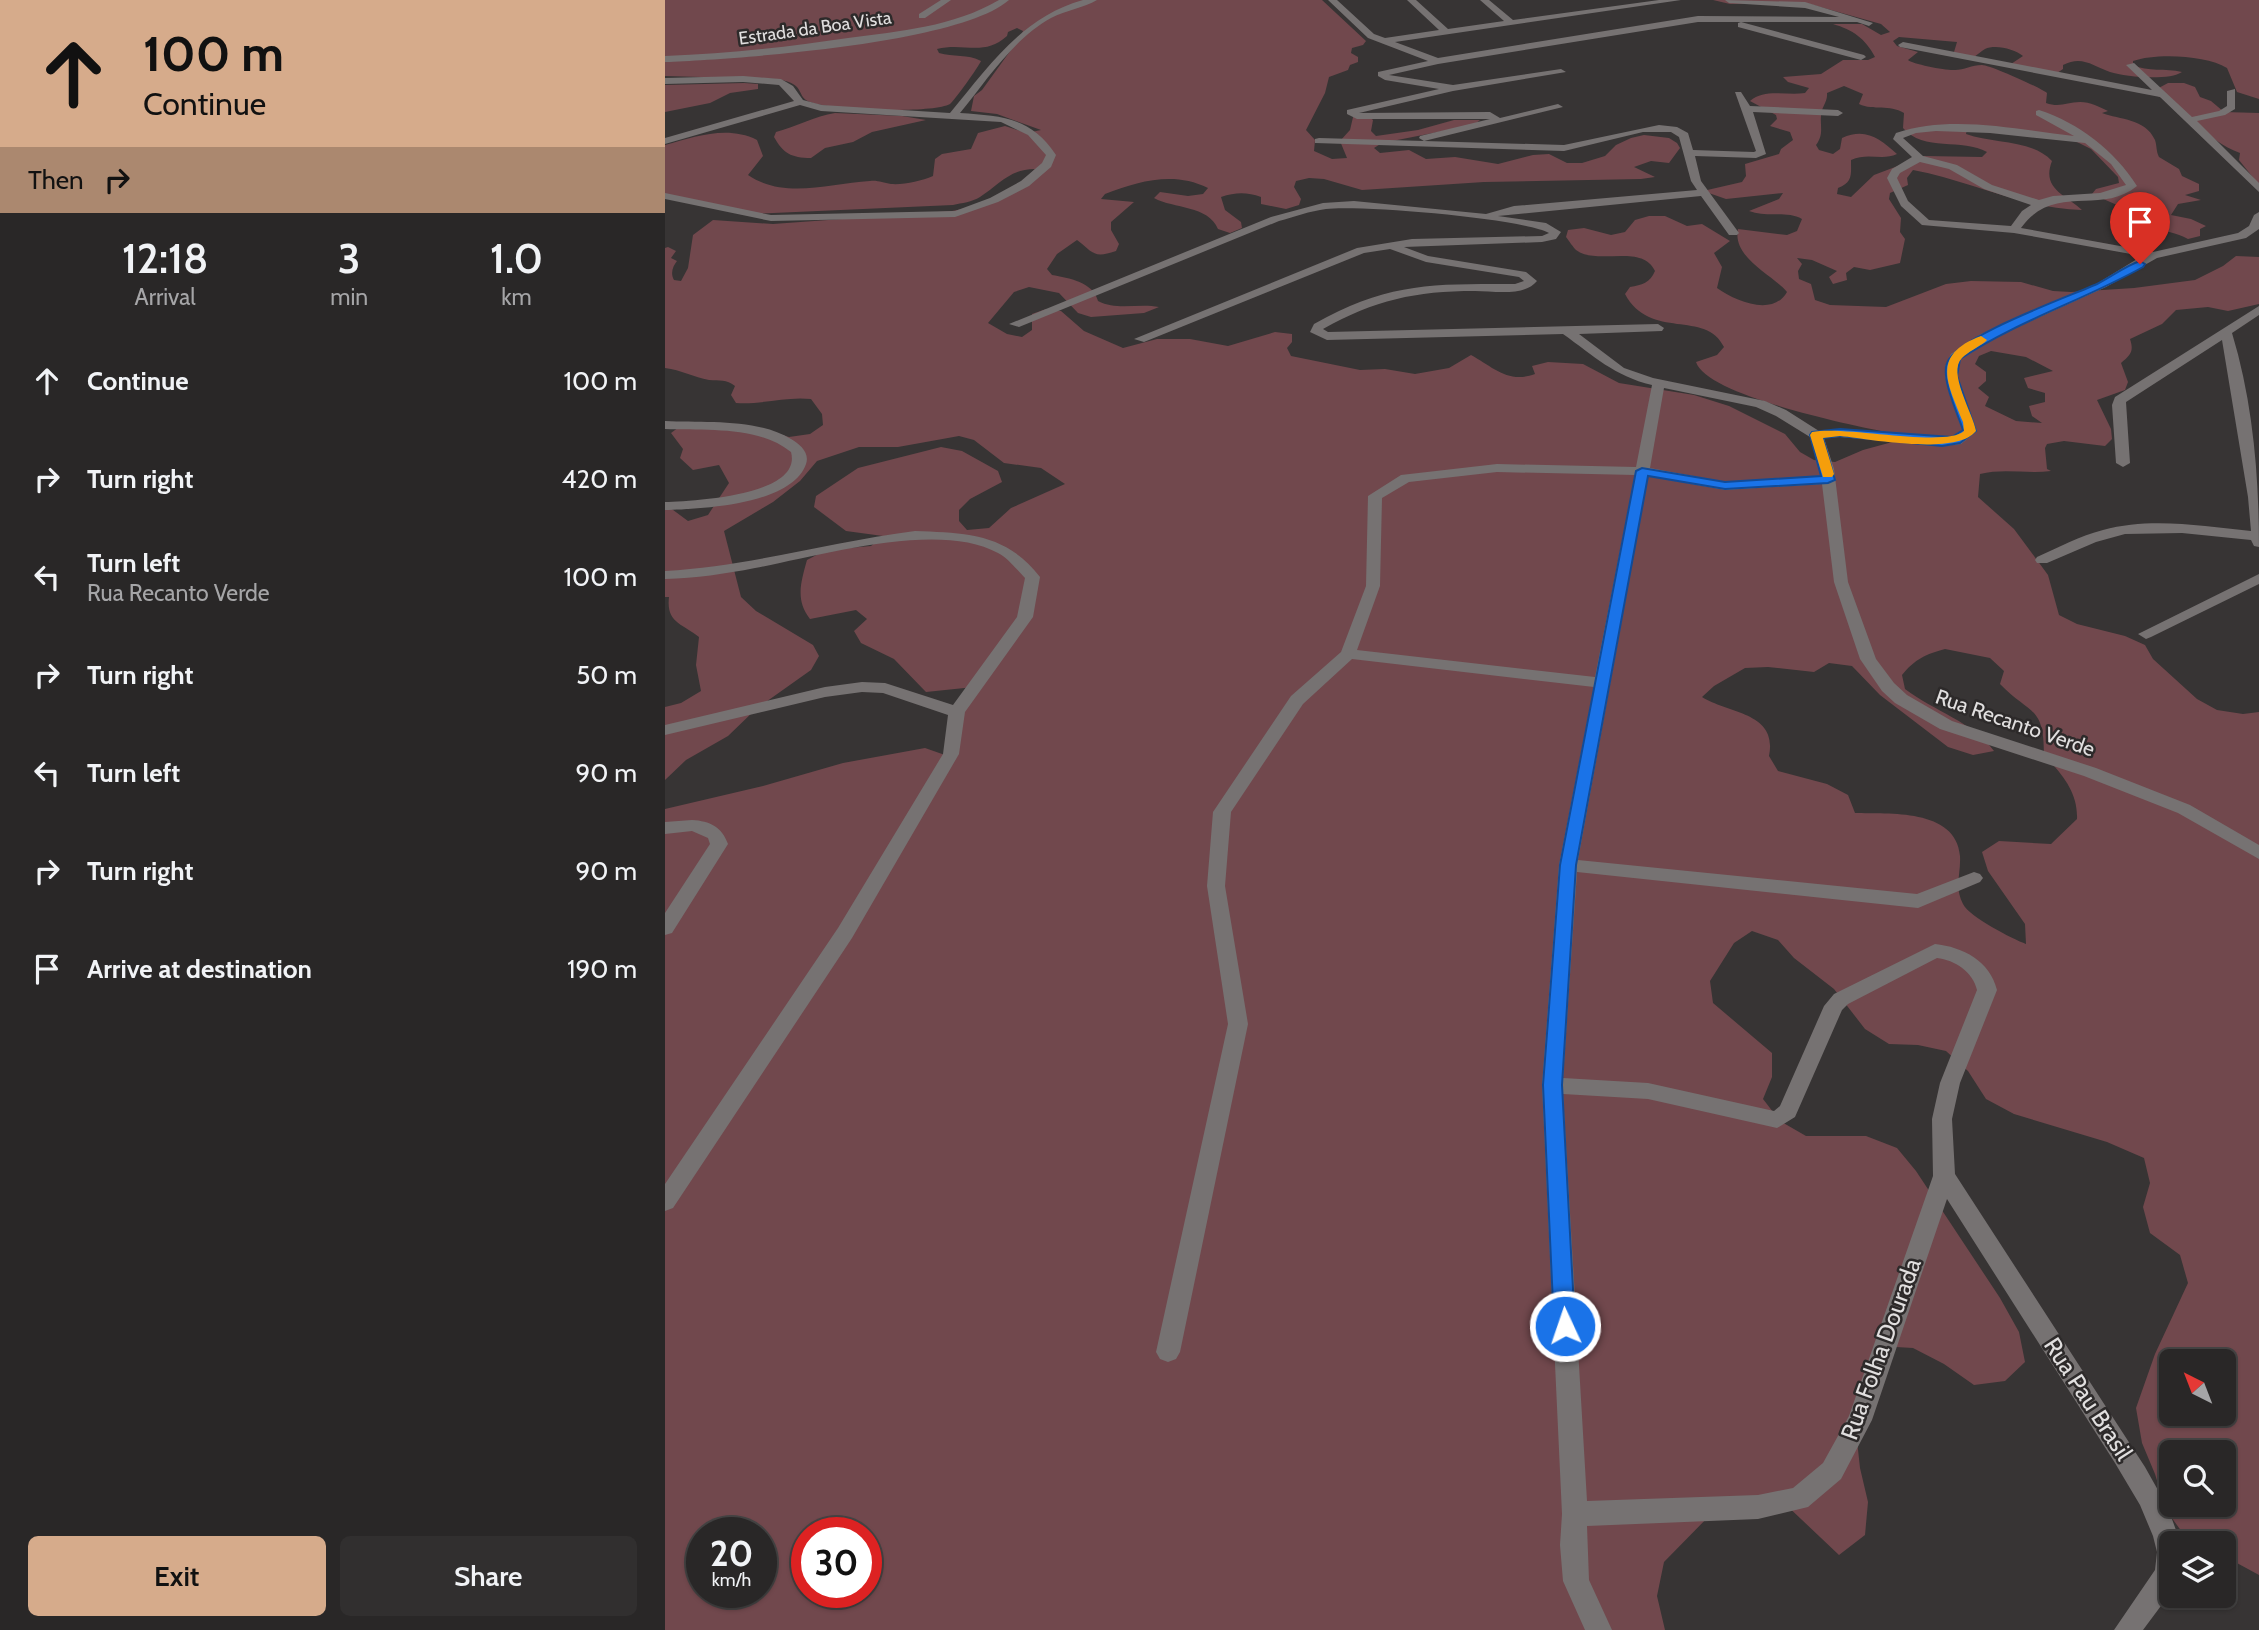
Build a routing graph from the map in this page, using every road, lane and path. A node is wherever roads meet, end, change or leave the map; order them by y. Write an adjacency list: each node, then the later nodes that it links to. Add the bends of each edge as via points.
1 (947, 0): 9 (street)
2 (1005, 0): 18 (street, Estrada da Boa Vista, via 978,15 918,30 769,51)
3 (1093, 0): 32 (street, via 1062,8 1025,29)
4 (1332, 0): 15 (street, via 1365,32)
5 (1411, 0): 14 (street)
6 (1487, 0): 12 (street)
7 (1677, 0): 12 (street)
8 (1729, 0): 11 (street, via 1805,5)
9 (922, 16)
10 (1714, 18): 11 (street); 17 (street); 19 (street)
11 (1856, 20): 13 (street)
12 (1510, 22): 14 (street)
13 (1869, 23)
14 (1445, 31): 15 (street)
15 (1383, 41): 19 (street)
16 (1903, 45): 26 (street)
17 (1861, 57)
18 (665, 59)
19 (1438, 61): 23 (street, via 1381,74)
20 (2131, 65): 26 (street)
21 (1562, 72): 23 (street)
22 (665, 81): 27 (street, via 781,82)
23 (1453, 88): 34 (street, via 1357,108 1351,114 1490,115 1495,118)
24 (2232, 91): 33 (street, via 2232,107)
25 (1738, 94): 29 (street)
26 (2159, 94): 33 (street)
27 (800, 102): 32 (street, via 843,110); 36 (street)
28 (1558, 107): 34 (street)
29 (1747, 109): 30 (street); 39 (street, via 1761,154)
30 (1838, 113)
31 (2039, 113): 35 (street)
32 (953, 117): 45 (street, via 1021,125 1041,139 1050,161 985,206 954,214 771,218)
33 (2190, 120): 41 (street)
34 (1492, 123): 38 (street)
35 (2087, 140): 40 (street, via 1976,129 1913,129 1900,135 1898,139); 46 (street, via 2112,160 2132,186)
36 (665, 141)
37 (1319, 141): 38 (street)
38 (1404, 144): 39 (street, via 1564,148 1662,128 1681,132)
39 (1688, 153): 44 (street)
40 (1919, 158): 46 (street, via 1953,167 1988,187); 49 (street, via 1896,170 1892,178 1896,191 1919,219 1945,227)
41 (2233, 160): 42 (street); 43 (street)
42 (2252, 165)
43 (2259, 189)
44 (1702, 193): 48 (street, via 1514,209); 50 (street)
45 (665, 196)
46 (2036, 203): 49 (street)
47 (2259, 215): 52 (street, via 2254,228 2242,236)
48 (1484, 217): 51 (street, via 1542,225 1555,232 1542,239); 54 (street, via 1354,204 1300,211)
49 (2014, 230): 52 (street)
50 (1733, 233)
51 (1391, 245): 56 (street, via 1426,259 1522,275 1531,281 1515,288 1391,295 1334,318 1316,332 1327,336); 58 (street, via 1361,250)
52 (2153, 255): 63 (street, via 2102,285 1985,337 1955,357 1951,376 1970,431 1964,437 1942,442)
53 (2259, 310): 57 (street)
54 (1014, 324)
55 (1658, 328): 56 (street)
56 (1568, 332): 61 (street, via 1620,371)
57 (2227, 333): 59 (street); 60 (street)
58 (1140, 339)
59 (2203, 347): 60 (street); 64 (street, via 2120,400)
60 (2233, 357): 68 (street)
61 (1659, 383): 63 (street, via 1760,404); 65 (street)
62 (665, 425): 67 (street, via 754,432 779,439 799,454 799,464 790,477 765,491 730,502)
63 (1816, 435): 66 (street, Rua Recanto Verde)
64 (2123, 463)
65 (1642, 471): 66 (street, via 1725,486); 73 (street, via 1497,468 1406,478 1375,496 1374,586); 74 (street)
66 (1828, 480): 78 (street, Rua Recanto Verde, via 1841,582 1868,659 1901,699 1946,725 2090,772 2184,809)
67 (665, 506)
68 (2258, 540): 69 (street, via 2138,528 2104,533)
69 (2042, 560)
70 (665, 575): 75 (street, via 714,572 885,539 943,534 1008,550 1033,578 1025,617)
71 (2259, 578): 72 (street)
72 (2146, 634)
73 (1348, 654): 74 (street); 85 (street, via 1297,700 1222,812 1216,886 1238,1024)
74 (1602, 683): 79 (street)
75 (957, 712): 76 (street, via 885,688 862,687); 84 (street, via 951,754 852,921)
76 (665, 730)
77 (665, 828): 81 (street, via 702,827 716,835 719,844)
78 (2259, 853)
79 (1568, 865): 80 (street, via 1918,901); 82 (street)
80 (1973, 878)
81 (665, 928)
82 (1552, 1085): 83 (street, Rua Folha Dourada, via 1649,1091 1777,1120 1788,1111 1828,1017 1841,999 1935,951 1951,954 1979,971 1987,990 1950,1083 1942,1119); 86 (street)
83 (1944, 1176): 86 (street, Rua Folha Dourada, via 1860,1420 1832,1471 1799,1499 1758,1507); 88 (street, Rua Pau Brasil, via 2134,1471 2163,1529 2169,1564)
84 (665, 1202)
85 (1168, 1352)
86 (1575, 1514): 87 (street, via 1576,1581)
87 (1599, 1630)
88 (2127, 1630)

